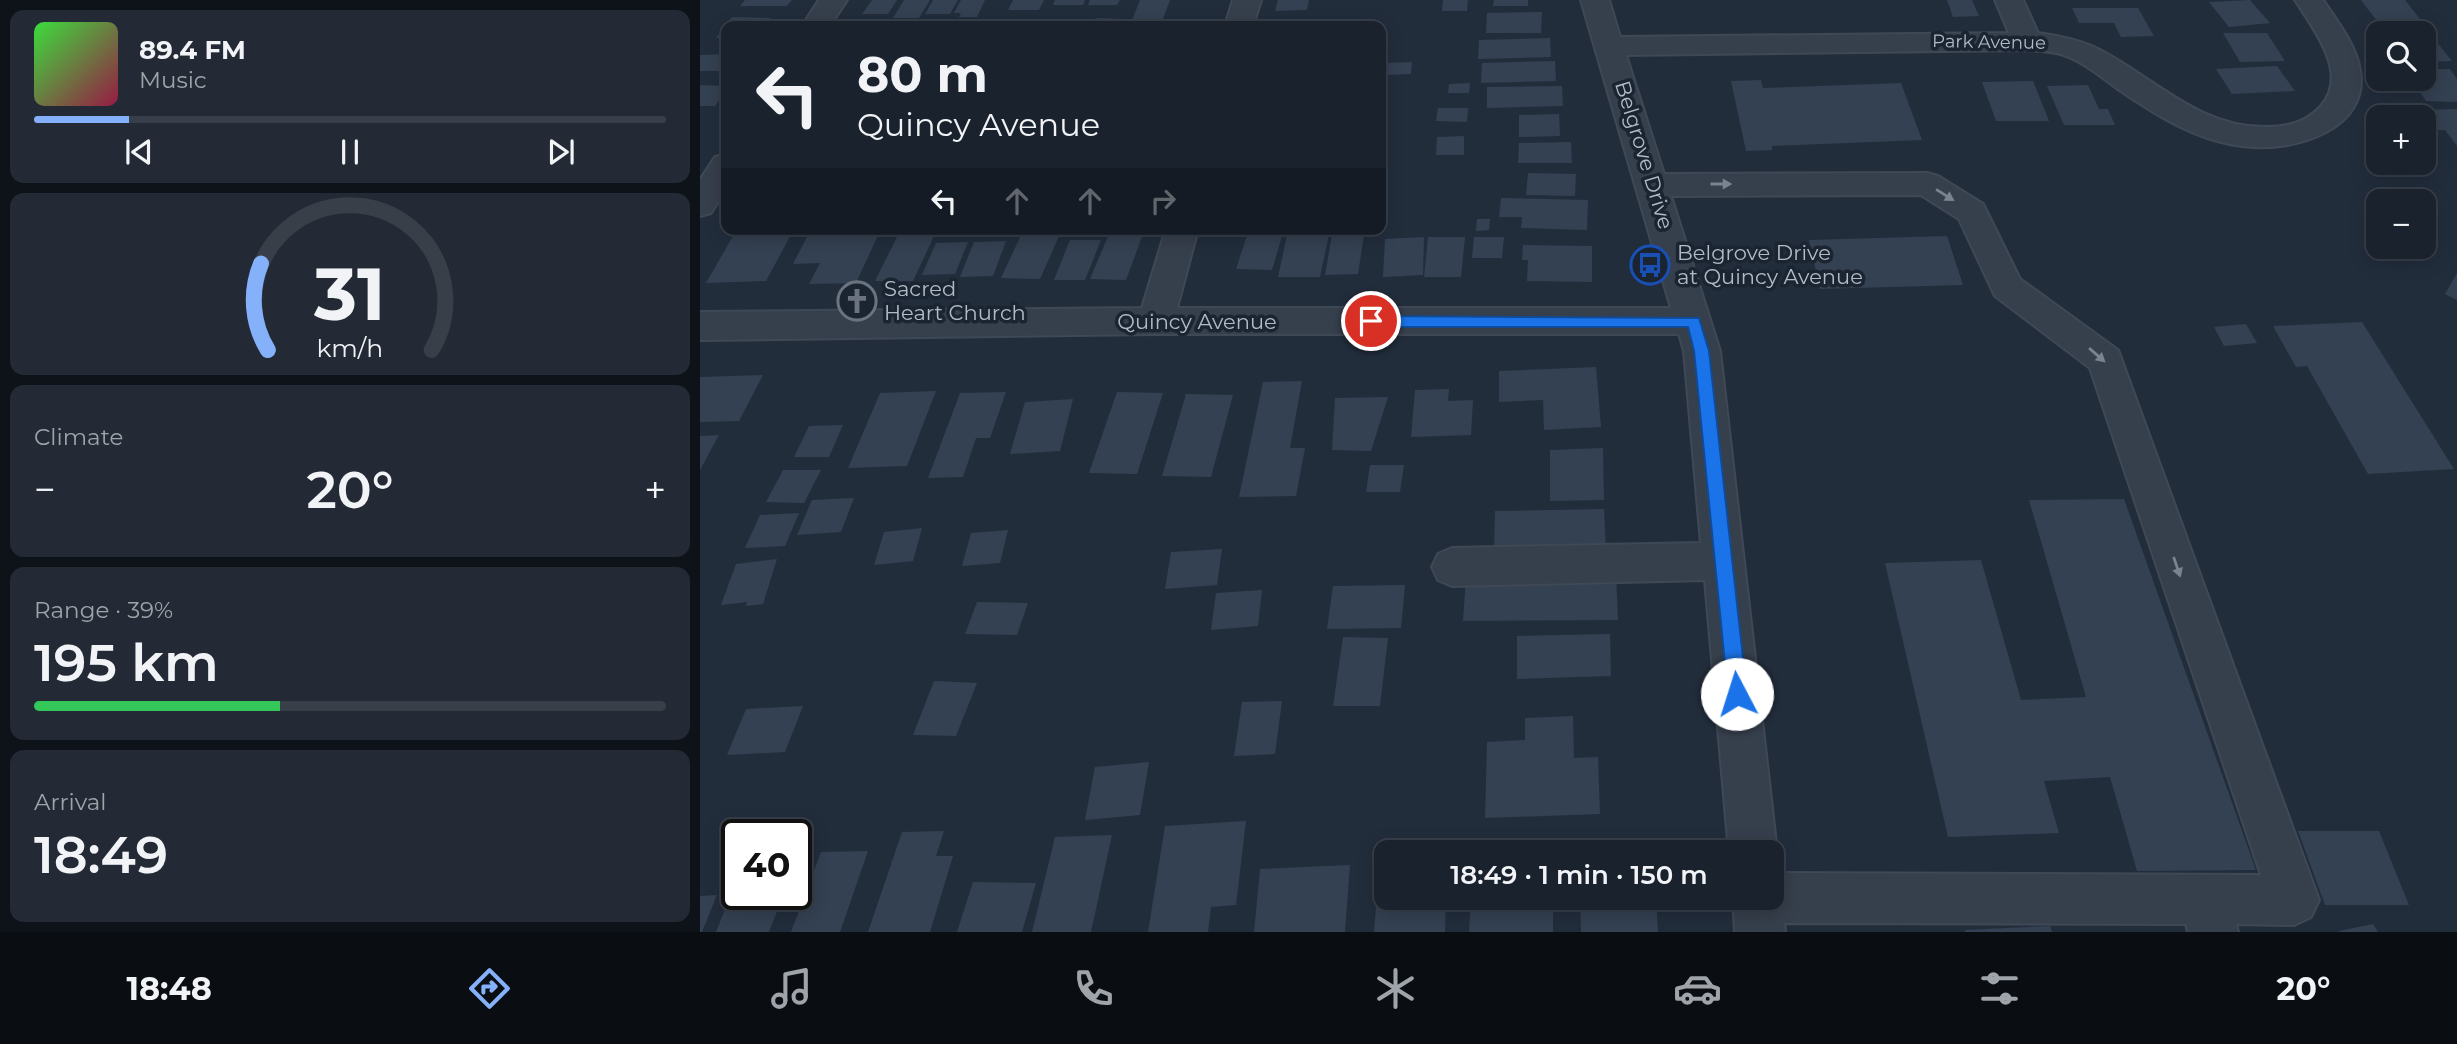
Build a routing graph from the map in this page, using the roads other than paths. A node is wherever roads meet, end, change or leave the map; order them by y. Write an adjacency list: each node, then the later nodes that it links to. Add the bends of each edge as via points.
1 (833, 0): 6 (street)
2 (1247, 0): 7 (street)
3 (1595, 0): 9 (street, Belgrove Drive)
4 (2009, 0): 8 (street)
5 (2309, 0): 8 (street, Park Avenue, via 2340,49 2347,83 2343,103 2324,122 2298,135 2223,134 2180,115 2091,57 2060,43)
6 (819, 21)
7 (1241, 21)
8 (2027, 41): 9 (street, Park Avenue)
9 (1611, 46): 11 (street, Belgrove Drive)
10 (721, 172): 12 (street)
11 (1653, 184): 15 (street, Belgrove Drive); 20 (street, one-way to 20, via 1927,184 1972,212 2007,287 2105,360 2294,900)
12 (700, 205)
13 (1180, 235): 14 (street)
14 (1156, 321): 15 (street, Quincy Avenue); 16 (street, Quincy Avenue)
15 (1694, 321): 17 (street, Belgrove Drive, via 1702,351)
16 (700, 326)
17 (1725, 561): 18 (street); 19 (street, Belgrove Drive)
18 (1452, 567)
19 (1752, 840)
20 (1784, 898)
21 (1758, 910): 22 (street)
22 (1760, 932)

